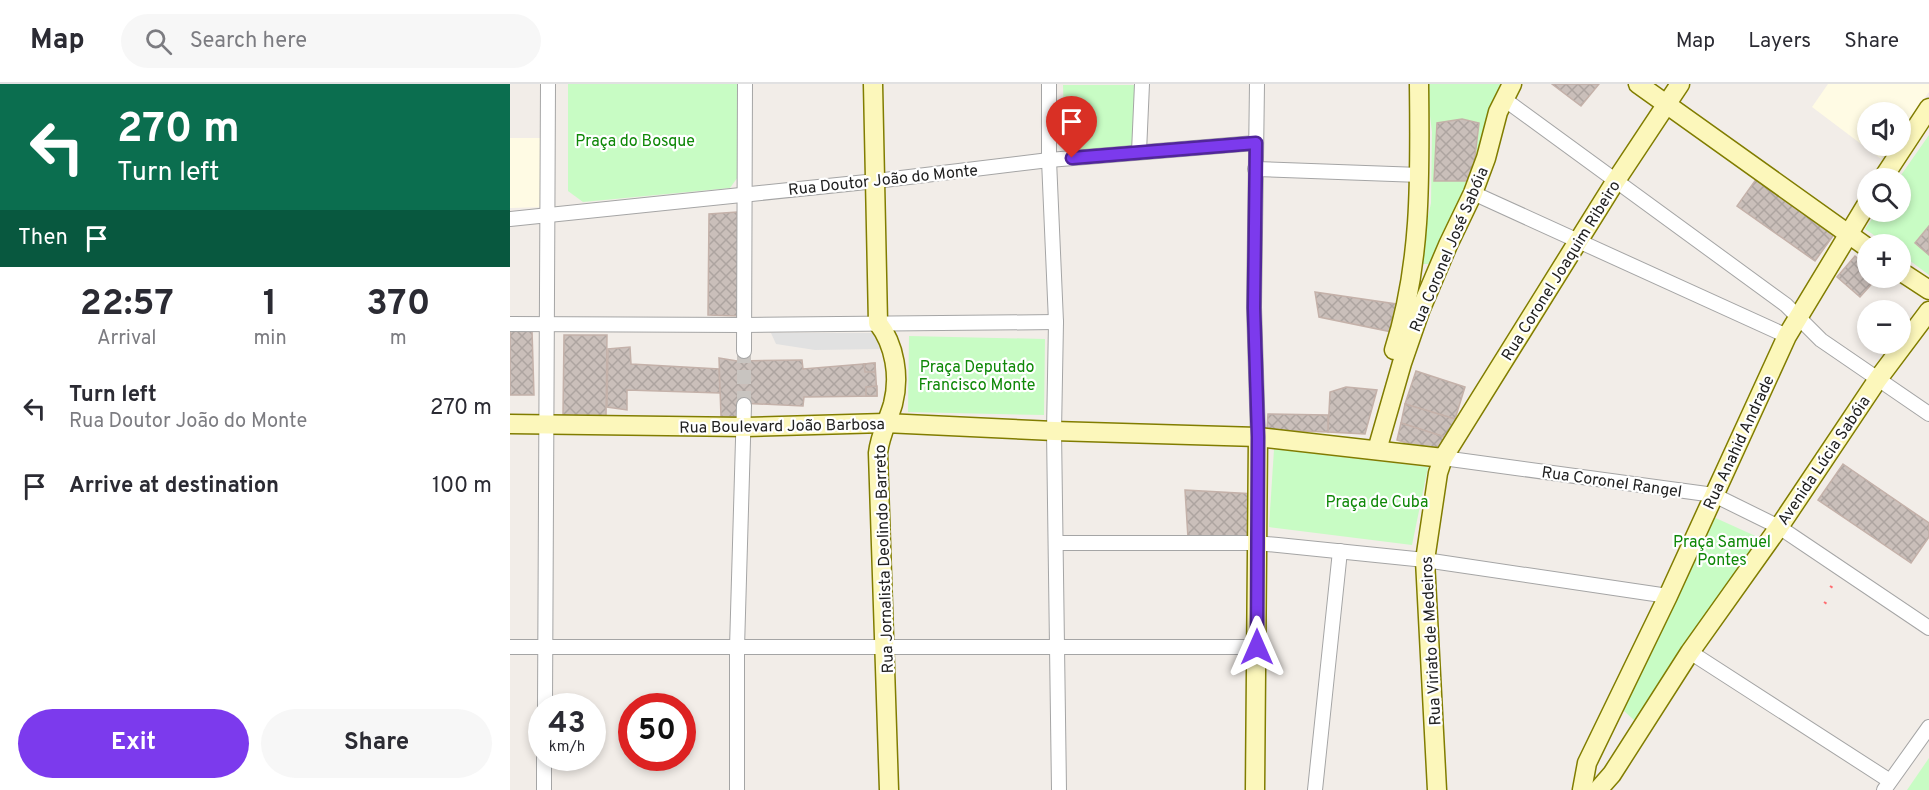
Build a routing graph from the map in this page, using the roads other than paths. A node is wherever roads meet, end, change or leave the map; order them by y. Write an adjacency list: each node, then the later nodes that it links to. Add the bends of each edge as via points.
1 (548, 84): 23 (street)
2 (746, 84): 22 (street)
3 (873, 84): 19 (street, Rua Jornalista Deolindo Barreto)
4 (1048, 84): 15 (street)
5 (1142, 84): 14 (street)
6 (1257, 84): 13 (street)
7 (1419, 84): 18 (street)
8 (1638, 84): 11 (street)
9 (1680, 84): 11 (street, Rua Coronel Joaquim Ribeiro)
10 (1508, 92): 20 (street); 21 (street, Rua Coronel José Sabóia)
11 (1666, 105): 20 (street, Rua Coronel Joaquim Ribeiro); 26 (street)
12 (1929, 108): 16 (street)
13 (1256, 143): 14 (street, Rua Doutor João do Monte); 17 (street)
14 (1139, 152): 15 (street, Rua Doutor João do Monte)
15 (1049, 160): 19 (street, Rua Doutor João do Monte); 33 (street)
16 (1890, 168)
17 (1255, 169): 18 (street); 48 (street)
18 (1420, 175): 49 (street, via 1413,277)
19 (876, 180): 22 (street, Rua Doutor João do Monte); 35 (street, Rua Jornalista Deolindo Barreto)
20 (1615, 182): 28 (street, Rua Coronel Joaquim Ribeiro); 32 (street, via 1786,305)
21 (1473, 193): 28 (street); 49 (street, Rua Coronel José Sabóia, via 1420,311)
22 (746, 194): 23 (street, Rua Doutor João do Monte); 37 (street)
23 (548, 214): 25 (street, Rua Doutor João do Monte); 34 (street)
24 (1857, 218): 26 (street, Rua Anahid Andrade)
25 (510, 219)
26 (1847, 233): 27 (street); 32 (street, Rua Anahid Andrade)
27 (1857, 240)
28 (1578, 241): 38 (street); 50 (street, Rua Coronel Joaquim Ribeiro)
29 (1911, 279): 30 (street)
30 (1929, 291)
31 (1929, 311): 40 (street, Avenida Lúcia Sabóia)
32 (1797, 317): 38 (street, Rua Anahid Andrade); 40 (street, via 1821,340)
33 (1056, 322): 35 (street); 47 (street)
34 (548, 323): 36 (street); 37 (street); 45 (street)
35 (878, 323): 37 (street); 43 (street, Rua Jornalista Deolindo Barreto, via 894,354 896,377 896,391)
36 (510, 324)
37 (744, 325): 39 (street)
38 (1787, 336): 51 (street, Rua Anahid Andrade)
39 (744, 351)
40 (1878, 379): 42 (street); 52 (street, Avenida Lúcia Sabóia)
41 (744, 405): 46 (street)
42 (1929, 414)
43 (885, 423): 46 (street, Rua Boulevard João Barbosa); 47 (street, Rua Boulevard João Barbosa); 63 (street, Rua Jornalista Deolindo Barreto, via 878,453)
44 (510, 424): 45 (street, Rua Boulevard João Barbosa)
45 (546, 424): 46 (street, Rua Boulevard João Barbosa); 60 (street)
46 (745, 427): 62 (street)
47 (1054, 431): 48 (street, Rua Boulevard João Barbosa); 53 (street)
48 (1258, 437): 49 (street, Rua Coronel Rangel); 54 (street)
49 (1371, 449): 50 (street, Rua Coronel Rangel)
50 (1443, 458): 51 (street, Rua Coronel Rangel); 56 (street, Rua Viriato de Medeiros)
51 (1714, 495): 52 (street, Rua Coronel Rangel); 57 (street, Rua Anahid Andrade)
52 (1779, 527): 58 (street, Rua Coronel Rangel); 65 (street, Avenida Lúcia Sabóia)
53 (1056, 543): 54 (street); 64 (street)
54 (1256, 543): 55 (street); 61 (street)
55 (1340, 551): 56 (street); 77 (street)
56 (1425, 560): 57 (street); 78 (street, Rua Viriato de Medeiros)
57 (1668, 596): 68 (street, Rua Anahid Andrade)
58 (1929, 628)
59 (510, 647): 60 (street)
60 (546, 647): 62 (street); 66 (street)
61 (1257, 647): 64 (street); 76 (street)
62 (736, 648): 63 (street); 73 (street)
63 (885, 648): 64 (street); 74 (street, Rua Jornalista Deolindo Barreto)
64 (1057, 648): 75 (street)
65 (1690, 652): 70 (street, Avenida Lúcia Sabóia); 71 (street)
66 (545, 693)
67 (1929, 727): 71 (street)
68 (1587, 763): 70 (street, via 1597,772); 79 (street, Rua Anahid Andrade)
69 (544, 771): 72 (street)
70 (1612, 774): 80 (street, Avenida Lúcia Sabóia)
71 (1887, 786)
72 (544, 790)
73 (738, 790)
74 (889, 790)
75 (1059, 790)
76 (1255, 790)
77 (1315, 790)
78 (1437, 790)
79 (1582, 790)
80 (1598, 790)

